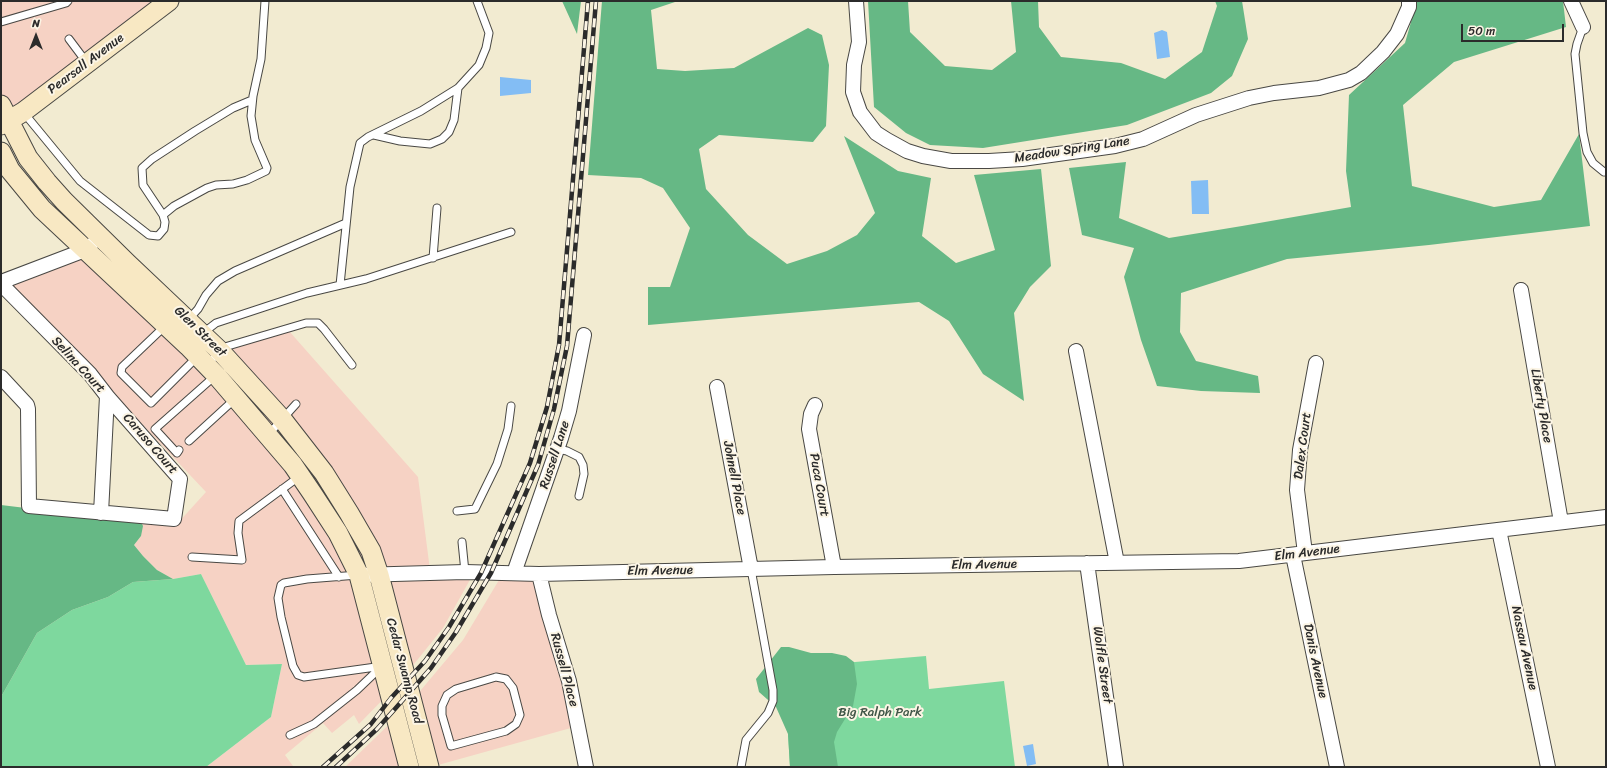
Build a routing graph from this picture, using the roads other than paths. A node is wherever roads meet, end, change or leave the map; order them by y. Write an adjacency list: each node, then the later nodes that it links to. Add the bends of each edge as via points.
1 (68, 1): 9 (lane)
2 (169, 1): 12 (main road, Pearsall Avenue)
3 (265, 1): 14 (lane, via 261,59)
4 (478, 1): 13 (lane, via 489,33 486,48 479,64)
5 (856, 1): 6 (street, Meadow Spring Lane, via 859,42 854,65 853,92 860,112 876,133 907,151 923,156 952,161 989,161 1115,146 1143,139 1196,116 1249,98 1319,88 1349,80 1361,73 1383,52 1397,34 1409,7)
6 (1409, 1)
7 (1571, 1): 10 (street)
8 (1, 13): 9 (lane)
9 (3, 21)
10 (1583, 27): 18 (lane, via 1575,54 1583,133 1587,152 1593,163)
11 (69, 39): 12 (lane)
12 (88, 63): 15 (main road, Pearsall Avenue)
13 (458, 88): 16 (lane, via 421,111); 16 (lane, via 454,120 449,132 442,139 430,144 400,141)
14 (252, 100): 20 (lane, via 233,108 195,131 142,168 143,185); 20 (lane, via 251,116 255,140 267,168 264,173 233,184 207,188)
15 (8, 116): 20 (lane, via 80,181 148,235 158,236 164,229); 23 (main road, Glen Street, via 28,158 64,202)
16 (374, 134): 21 (lane, via 360,143 350,187)
17 (1, 152): 24 (main road, Glen Street, via 10,170 42,209)
18 (1604, 172)
19 (437, 208): 25 (lane)
20 (163, 215)
21 (346, 223): 27 (lane); 30 (lane, via 235,271 218,281 198,309)
22 (511, 232): 25 (lane)
23 (100, 237): 24 (street); 30 (main road, Glen Street)
24 (85, 250): 26 (street); 30 (main road, Glen Street)
25 (432, 258): 27 (lane)
26 (1, 283): 37 (street, Selina Court, via 90,374)
27 (340, 285): 30 (lane, via 307,293 216,323)
28 (1521, 290): 53 (street, Liberty Place)
29 (584, 335): 45 (street, Russell Lane, via 569,411)
30 (191, 341): 30 (lane, via 122,367 121,373 151,403); 32 (main road, Glen Street); 32 (lane); 38 (main road, Glen Street); 46 (lane, via 155,429 177,453)
31 (1076, 351): 59 (street)
32 (222, 352): 34 (lane, via 228,346 306,323 318,323); 42 (main road, Glen Street)
33 (1316, 363): 56 (street, Dalex Court, via 1299,458)
34 (352, 365)
35 (1, 377): 51 (street, via 28,409 29,506)
36 (717, 387): 61 (street, Johnell Place)
37 (107, 396): 51 (street, Selina Court); 51 (street, Caruso Court, via 180,479 174,519)
38 (236, 398): 43 (main road, Glen Street); 44 (lane)
39 (296, 404): 42 (lane)
40 (816, 405): 60 (street, Puca Court, via 811,414 809,429)
41 (511, 406): 50 (lane, via 508,429 498,464 475,509)
42 (282, 419): 43 (lane); 66 (main road, Glen Street, via 324,473 349,512 371,551)
43 (268, 435): 47 (main road, Glen Street)
44 (189, 441)
45 (558, 449): 49 (lane, via 579,457 583,465 584,474); 63 (street, Russell Lane)
46 (179, 450)
47 (300, 476): 48 (lane); 65 (main road, Glen Street, via 338,533)
48 (282, 489): 57 (lane, via 239,521 242,560); 67 (lane)
49 (579, 496)
50 (457, 511)
51 (101, 513)
52 (1606, 518): 53 (street, Elm Avenue)
53 (1561, 522): 54 (street, Elm Avenue)
54 (1499, 530): 56 (street, Elm Avenue); 77 (street, Nassau Avenue)
55 (462, 542): 62 (lane)
56 (1299, 554): 59 (street, Elm Avenue, via 1239,561); 76 (street, Danis Avenue)
57 (192, 557)
58 (1087, 563): 59 (street, Elm Avenue); 60 (street, Elm Avenue); 75 (street, Wolfle Street)
59 (1117, 563)
60 (834, 567): 61 (street, Elm Avenue)
61 (751, 569): 64 (street, Elm Avenue); 74 (lane, via 773,701 768,713 746,740)
62 (465, 572): 63 (street, Elm Avenue); 66 (street, Elm Avenue)
63 (514, 573): 64 (street, Elm Avenue)
64 (540, 574): 73 (street, Russell Place, via 568,681)
65 (359, 575): 66 (street, Elm Avenue); 67 (lane); 68 (main road, Cedar Swamp Road)
66 (379, 575): 72 (main road, Cedar Swamp Road)
67 (339, 577): 68 (lane, via 307,579 281,585 278,598 280,617 293,666 298,675 304,677)
68 (383, 666): 70 (lane, via 314,724); 71 (main road, Cedar Swamp Road)
69 (484, 679): 69 (lane, via 447,695 442,706 442,715 451,746 506,731 516,724 520,715 513,688 506,679 496,676)
70 (290, 734)
71 (409, 767)
72 (429, 767)
73 (586, 767)
74 (741, 767)
75 (1116, 767)
76 (1337, 767)
77 (1548, 767)

